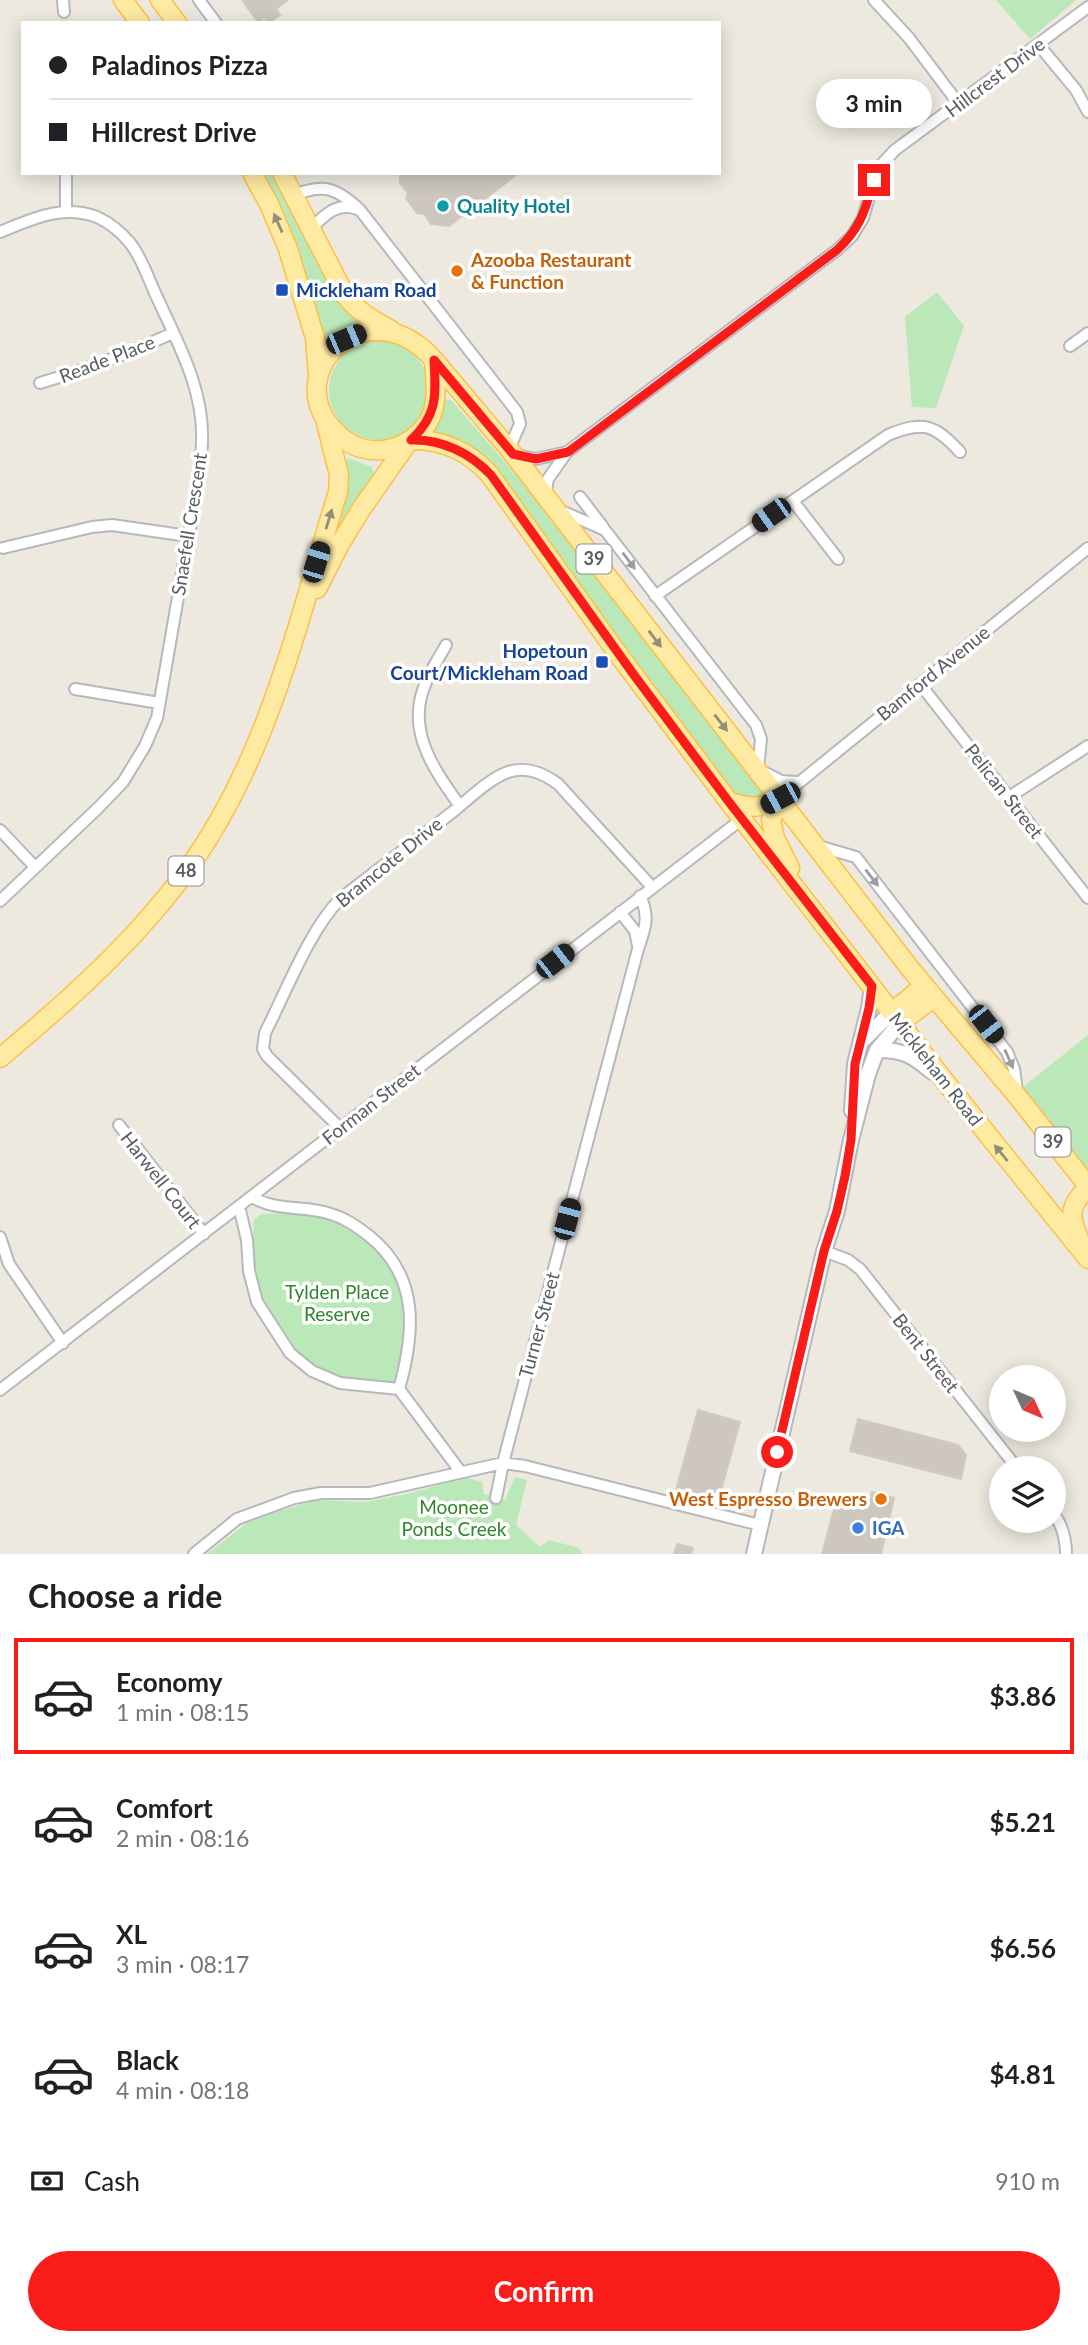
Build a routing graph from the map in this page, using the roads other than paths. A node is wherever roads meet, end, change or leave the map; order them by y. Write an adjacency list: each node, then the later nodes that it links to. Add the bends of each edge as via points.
1 (63, 0): 7 (street)
2 (123, 0): 8 (main road)
3 (160, 0): 9 (main road)
4 (199, 0): 10 (street)
5 (874, 0): 12 (street)
6 (1088, 7): 11 (street, Hillcrest Drive)
7 (64, 12)
8 (139, 21)
9 (176, 21)
10 (215, 21)
11 (1038, 44): 12 (street, Hillcrest Drive); 13 (street)
12 (958, 103): 32 (street, Hillcrest Drive, via 882,164 863,218 837,250)
13 (1088, 112)
14 (66, 175): 19 (street)
15 (253, 175): 28 (main road, one-way to 15, via 308,310 279,226)
16 (283, 175): 17 (main road, 39)
17 (294, 195): 18 (street, via 332,189); 20 (main road, 39)
18 (360, 209): 20 (street, via 338,207); 31 (street, via 517,412 520,424)
19 (66, 211): 21 (street, Snaefell Crescent); 22 (street, Snaefell Crescent, via 105,221 130,243)
20 (311, 229): 24 (main road, 39, via 351,303)
21 (0, 232)
22 (173, 333): 27 (street, Reade Place, via 122,356); 38 (street, Snaefell Crescent, via 195,385 202,421 201,460)
23 (1088, 333): 25 (street)
24 (401, 335): 26 (main road, 39); 28 (main road, 39, via 364,331 346,339 332,351)
25 (1070, 346)
26 (434, 360): 30 (main road, via 432,414); 31 (main road, 39)
27 (40, 383)
28 (318, 386): 29 (main road)
29 (324, 418): 30 (main road, 39, via 346,441 361,448 394,448); 43 (main road, 48, one-way to 29, via 338,492 339,475)
30 (410, 441): 43 (main road, 48, via 340,544); 53 (main road, Mickleham Road / 39, via 460,451 491,475)
31 (511, 452): 32 (street, Hillcrest Drive, via 536,459); 36 (main road, 39)
32 (568, 452): 36 (street, Hillcrest Drive, via 548,479)
33 (960, 452): 35 (street, via 942,432 906,427)
34 (580, 497): 37 (street)
35 (793, 501): 41 (street); 42 (street)
36 (551, 502): 37 (street); 49 (main road, 39, one-way to 49)
37 (605, 530): 42 (street, one-way to 42)
38 (188, 536): 39 (street, via 112,525); 47 (street, Snaefell Crescent)
39 (3, 548)
40 (1088, 548): 45 (street, Bamford Avenue)
41 (838, 559)
42 (655, 596): 49 (street, via 756,725 761,739)
43 (296, 632): 71 (main road, 48, via 248,762 191,865 108,962)
44 (446, 645): 54 (street, via 424,687 417,715 424,747)
45 (920, 684): 50 (street, Bamford Avenue); 51 (street, Pelican Street)
46 (75, 689): 47 (street)
47 (159, 704): 58 (street, Snaefell Crescent, via 145,746 123,782)
48 (1088, 746): 51 (street)
49 (758, 769): 50 (street, via 781,781); 52 (main road, 39)
50 (798, 782): 52 (street, Bamford Avenue)
51 (1009, 797): 61 (street, Pelican Street)
52 (780, 798): 53 (main road, via 762,808); 57 (main road, 39); 63 (main road, via 771,820 775,838)
53 (729, 802): 55 (main road, Mickleham Road / 39)
54 (460, 806): 59 (street, Bramcote Drive, via 509,772 535,771 547,776); 75 (street, Bramcote Drive, via 329,911 265,1033 262,1043 267,1056)
55 (742, 819): 59 (street, Forman Street); 63 (main road, Mickleham Road / 39)
56 (0, 830): 58 (street)
57 (816, 845): 67 (main road, 39); 73 (street, one-way to 73, via 856,857 1007,1052)
58 (35, 867): 62 (street, Snaefell Crescent)
59 (652, 887): 60 (street, Forman Street)
60 (640, 896): 64 (street, Forman Street); 65 (street, Turner Street, via 647,909)
61 (1088, 898)
62 (0, 901)
63 (809, 905): 66 (main road, Mickleham Road / 39)
64 (620, 912): 65 (street, via 635,931); 75 (street, Forman Street)
65 (638, 949): 89 (street, Turner Street)
66 (872, 986): 68 (main road, Mickleham Road / 39); 69 (street)
67 (929, 992): 68 (main road); 73 (main road, 39)
68 (896, 1017): 69 (street); 70 (street); 72 (main road, Mickleham Road / 39)
69 (860, 1043): 76 (street)
70 (877, 1050): 72 (street, via 909,1053); 76 (street)
71 (0, 1058)
72 (947, 1084): 78 (main road, Mickleham Road / 39, one-way to 72)
73 (1018, 1097): 77 (main road, 39)
74 (119, 1125): 81 (street, Harwell Court)
75 (340, 1128): 79 (street, Forman Street)
76 (851, 1140): 83 (street)
77 (1088, 1186): 78 (main road, via 1060,1200); 84 (main road, via 1074,1202 1071,1214)
78 (1036, 1196): 84 (main road, Mickleham Road / 39)
79 (252, 1197): 80 (street, Forman Street); 86 (street, via 273,1207 320,1211 352,1223 390,1258 407,1294 411,1319)
80 (239, 1206): 81 (street, Forman Street); 86 (street, via 257,1302 290,1353 312,1371 340,1383)
81 (204, 1234): 85 (street, Forman Street)
82 (0, 1237): 85 (street, via 9,1264)
83 (824, 1251): 88 (street, Bent Street, via 860,1269); 92 (street)
84 (1087, 1258)
85 (63, 1343): 87 (street, Forman Street)
86 (399, 1389): 90 (street)
87 (0, 1390)
88 (1008, 1456)
89 (503, 1463): 90 (street); 91 (street, Turner Street); 92 (street)
90 (460, 1471): 94 (street, via 370,1493 295,1498 237,1520)
91 (496, 1498)
92 (760, 1525): 95 (street)
93 (1063, 1533): 96 (street)
94 (194, 1554)
95 (754, 1554)
96 (1066, 1554)

